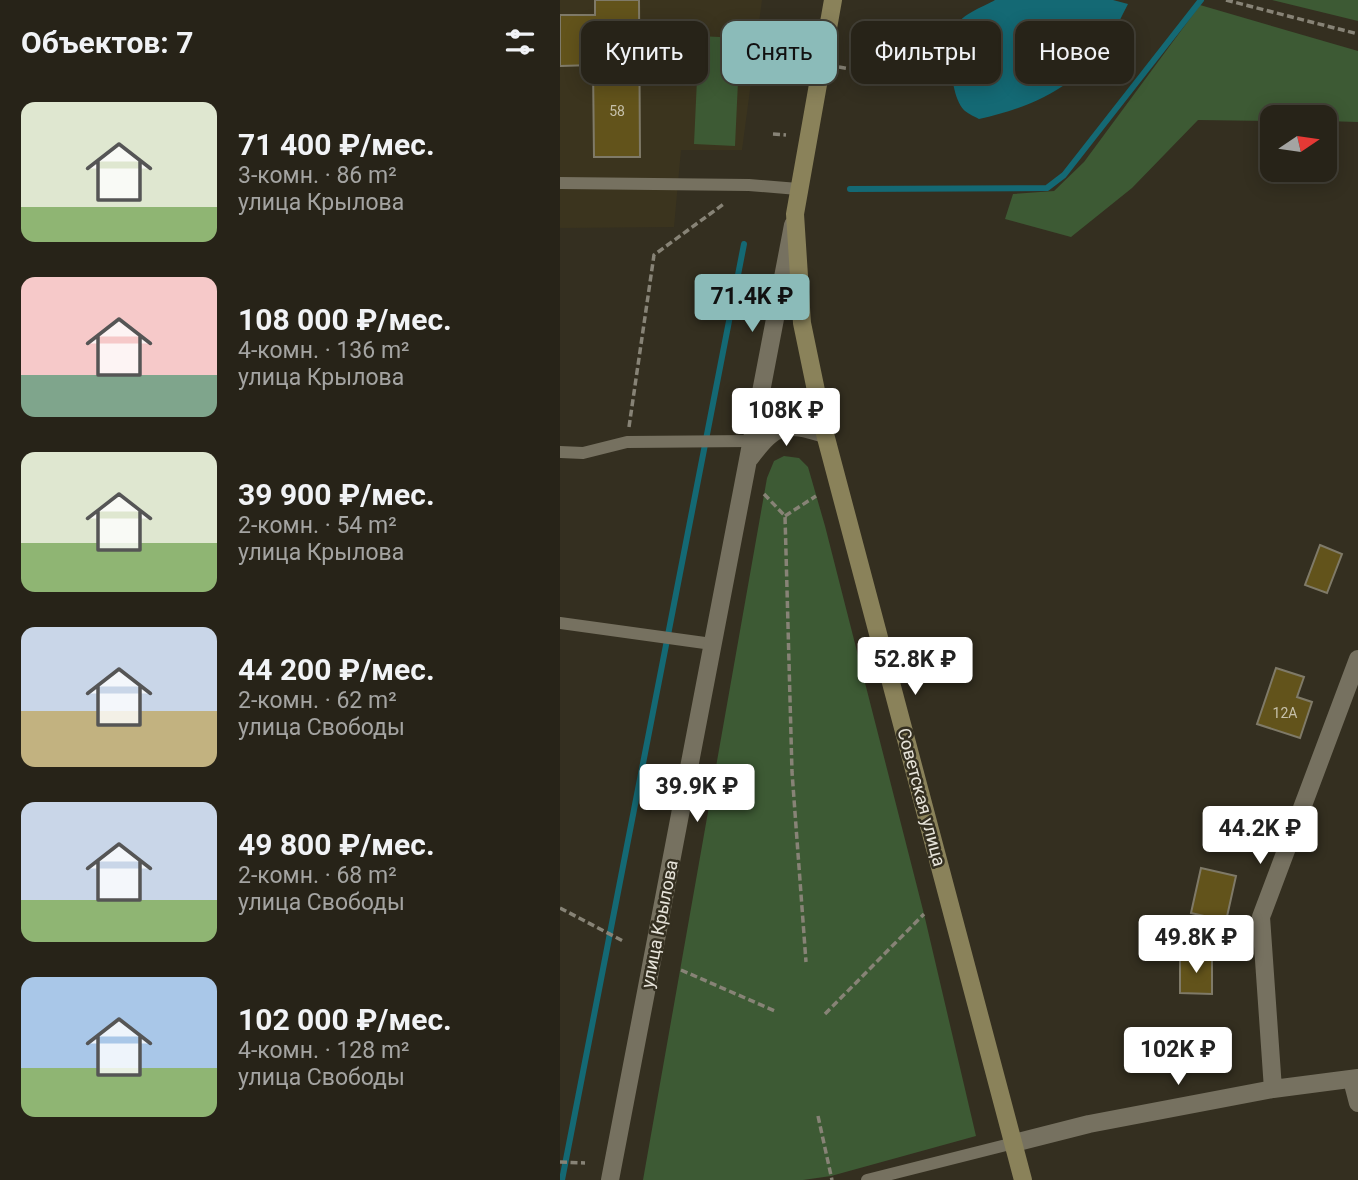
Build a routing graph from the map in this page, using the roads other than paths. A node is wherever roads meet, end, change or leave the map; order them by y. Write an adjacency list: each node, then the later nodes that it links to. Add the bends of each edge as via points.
1 (832, 0): 3 (main road, Советская улица)
2 (560, 183): 3 (lane)
3 (798, 189): 4 (main road, Советская улица)
4 (795, 214): 5 (main road, Советская улица, via 802,323); 6 (street, улица Крылова)
5 (825, 434): 8 (street, улица Крылова, via 800,426 783,427 767,436); 15 (main road, Советская улица)
6 (751, 441): 7 (lane, via 627,442 583,453); 8 (street, улица Крылова)
7 (560, 452)
8 (748, 461): 10 (street, улица Крылова)
9 (560, 623): 10 (lane)
10 (712, 645): 16 (street, улица Крылова)
11 (1358, 659): 13 (street, via 1261,917)
12 (1355, 1079): 13 (street); 14 (street)
13 (1273, 1089): 15 (street)
14 (1358, 1103)
15 (1014, 1143): 17 (lane); 18 (main road, Советская улица)
16 (610, 1180)
17 (867, 1180)
18 (1023, 1180)

